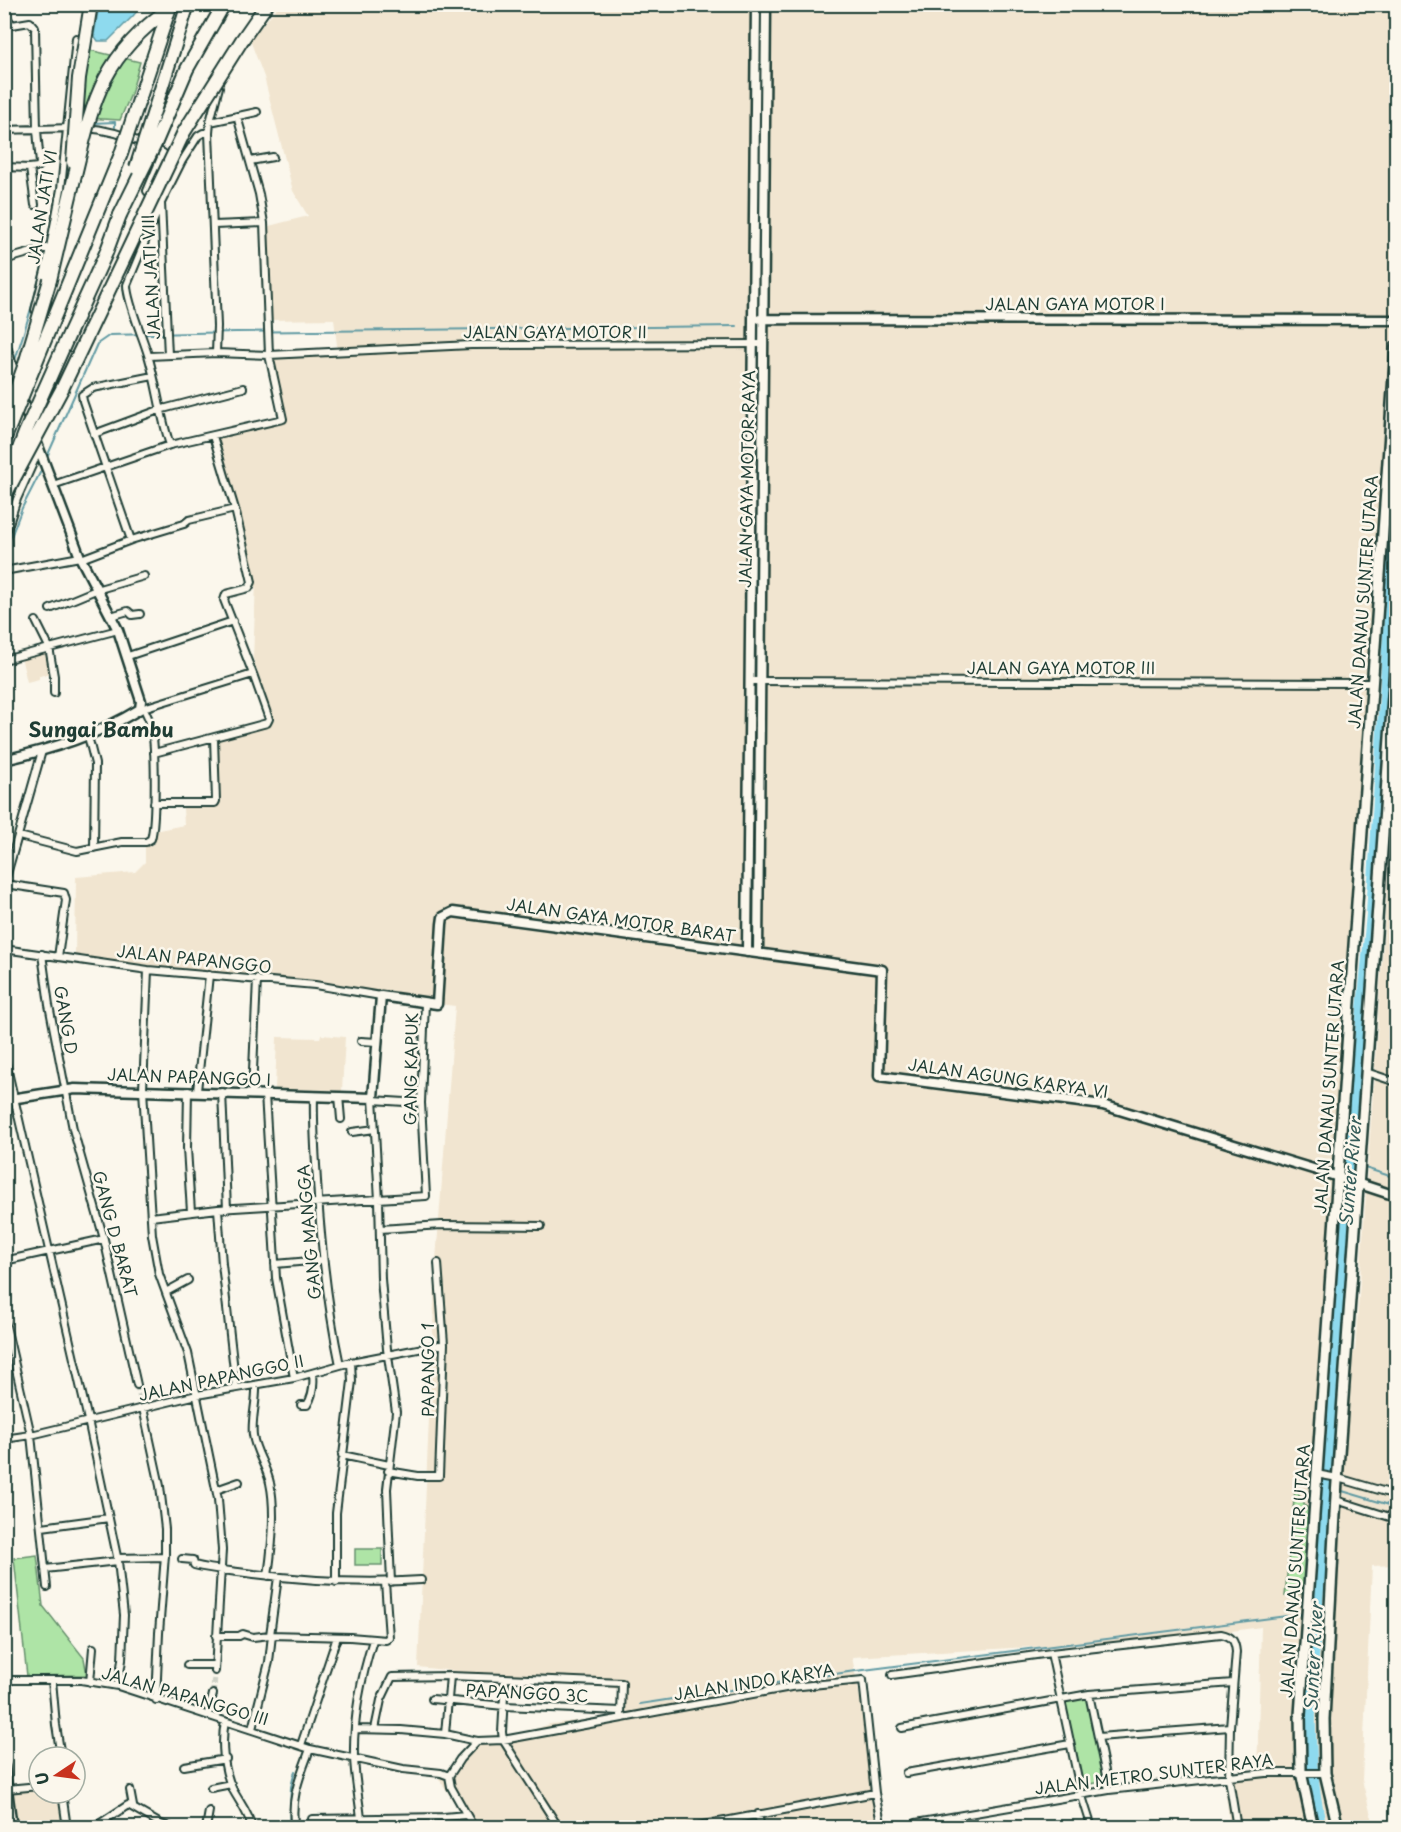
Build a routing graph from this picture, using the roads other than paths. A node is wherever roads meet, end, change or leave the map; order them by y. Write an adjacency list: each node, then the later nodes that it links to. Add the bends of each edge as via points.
1 (91, 4): 26 (highway, bridge, via 79,78 72,153)
2 (173, 4): 26 (highway, bridge, via 122,51 104,78 90,112); 54 (highway, bridge, via 122,154)
3 (188, 4): 29 (highway, bridge)
4 (224, 4): 29 (highway, bridge, via 187,69)
5 (756, 4): 11 (street, JALAN GAYA MOTOR RAYA)
6 (766, 4): 12 (street, JALAN GAYA MOTOR RAYA)
7 (265, 8): 60 (highway, bridge, via 184,132 62,389)
8 (5, 13): 17 (street, via 12,25 30,22 35,28)
9 (76, 38): 16 (street, JALAN JATI VI)
10 (219, 87): 15 (street)
11 (756, 101): 12 (street); 34 (street, JALAN GAYA MOTOR RAYA)
12 (766, 101): 35 (street, JALAN GAYA MOTOR RAYA)
13 (257, 112): 14 (street)
14 (237, 116): 15 (street); 23 (street)
15 (210, 122): 19 (street)
16 (66, 126): 17 (street); 20 (street, via 124,135); 32 (street, JALAN JATI VI, via 61,189)
17 (37, 127): 18 (street); 25 (street, via 40,164)
18 (4, 130)
19 (209, 133): 22 (street, JALAN JATI VIII, via 198,136); 31 (street)
20 (163, 153): 22 (street); 27 (street, via 147,191)
21 (273, 157): 23 (street)
22 (182, 161): 27 (street, JALAN JATI VIII)
23 (250, 161): 30 (street)
24 (4, 167): 25 (street)
25 (29, 168): 28 (street)
26 (74, 179): 49 (highway, bridge, via 46,297)
27 (161, 203): 42 (street, JALAN JATI VIII); 44 (street, via 127,285)
28 (35, 205)
29 (120, 215): 59 (highway, bridge)
30 (264, 223): 31 (street); 43 (street)
31 (214, 225): 41 (street)
32 (47, 248): 33 (street); 45 (street, JALAN JATI VI, via 29,334)
33 (4, 260)
34 (753, 319): 35 (street, JALAN GAYA MOTOR I); 38 (street, JALAN GAYA MOTOR RAYA)
35 (764, 319): 36 (street, JALAN GAYA MOTOR I); 39 (street, JALAN GAYA MOTOR RAYA)
36 (1396, 320)
37 (5, 342): 45 (street)
38 (753, 344): 39 (street, JALAN GAYA MOTOR II); 43 (street, JALAN GAYA MOTOR II, via 471,345); 50 (street, JALAN GAYA MOTOR RAYA)
39 (764, 344): 51 (street, JALAN GAYA MOTOR RAYA)
40 (1396, 347): 81 (main road, JALAN DANAU SUNTER UTARA)
41 (216, 353): 42 (street); 43 (street)
42 (168, 355): 44 (street)
43 (269, 355): 53 (street, via 283,419)
44 (149, 356): 46 (street)
45 (13, 372): 56 (street)
46 (153, 376): 48 (street); 52 (street, via 93,388 82,395)
47 (243, 388): 48 (street)
48 (159, 410): 52 (street); 55 (street)
49 (4, 421)
50 (752, 428): 51 (street); 79 (street, JALAN GAYA MOTOR RAYA)
51 (763, 428): 80 (street, JALAN GAYA MOTOR RAYA)
52 (94, 434): 57 (street)
53 (213, 436): 55 (street); 61 (street)
54 (4, 442): 56 (street)
55 (170, 445): 57 (street)
56 (38, 448): 58 (street); 62 (street)
57 (106, 468): 58 (street); 63 (street)
58 (53, 485): 64 (street)
59 (4, 490)
60 (4, 497)
61 (235, 508): 63 (street); 72 (street, via 252,582 249,588 229,592 224,598)
62 (4, 539)
63 (131, 540): 64 (street)
64 (81, 558): 65 (street); 67 (street)
65 (5, 571)
66 (144, 576): 67 (street)
67 (96, 590): 68 (street); 70 (street)
68 (50, 609)
69 (140, 614): 70 (street, via 128,611)
70 (111, 616): 73 (street)
71 (36, 621): 74 (street)
72 (232, 621): 76 (street); 78 (street)
73 (118, 630): 74 (street); 76 (street)
74 (49, 647): 77 (street); 82 (street)
75 (1396, 652): 91 (main road)
76 (128, 656): 83 (street)
77 (4, 660)
78 (253, 674): 83 (street); 85 (street, via 269,722)
79 (750, 681): 80 (street, JALAN GAYA MOTOR III); 86 (street, JALAN GAYA MOTOR RAYA)
80 (760, 681): 81 (street, JALAN GAYA MOTOR III); 87 (street, JALAN GAYA MOTOR RAYA)
81 (1373, 683): 128 (main road, JALAN DANAU SUNTER UTARA)
82 (54, 693)
83 (142, 708): 84 (street); 89 (street, via 151,726)
84 (88, 736): 88 (street); 94 (street, via 95,764)
85 (214, 738): 89 (street); 92 (street, via 216,801)
86 (749, 748): 87 (street); 97 (street, JALAN GAYA MOTOR RAYA)
87 (760, 749): 98 (street, JALAN GAYA MOTOR RAYA)
88 (42, 751): 90 (street); 93 (street)
89 (154, 753): 92 (street)
90 (4, 759)
91 (1391, 770): 111 (main road)
92 (154, 803): 94 (street, via 151,839)
93 (19, 836): 94 (street, via 72,850); 95 (street)
94 (94, 848)
95 (5, 885): 100 (street, via 64,893)
96 (4, 949): 99 (street, JALAN PAPANGGO)
97 (747, 952): 98 (street, JALAN GAYA MOTOR BARAT); 107 (street, JALAN GAYA MOTOR BARAT, via 453,912 443,917 441,924)
98 (758, 953): 102 (street, JALAN GAYA MOTOR BARAT)
99 (42, 954): 100 (street, JALAN PAPANGGO); 113 (street, GANG D)
100 (58, 957): 101 (street, JALAN PAPANGGO)
101 (148, 970): 103 (street, JALAN PAPANGGO); 114 (street)
102 (882, 970): 128 (street, JALAN AGUNG KARYA VI, via 879,1076 1096,1103)
103 (209, 975): 104 (street, JALAN PAPANGGO); 115 (street)
104 (257, 980): 105 (street, JALAN PAPANGGO); 117 (street)
105 (381, 996): 106 (street, JALAN PAPANGGO); 109 (street)
106 (425, 1003): 107 (street, JALAN PAPANGGO); 124 (street, GANG KAPUK)
107 (437, 1004)
108 (361, 1041): 109 (street)
109 (377, 1042): 122 (street)
110 (4, 1054): 121 (street)
111 (1366, 1072): 112 (street); 129 (main road)
112 (1396, 1082)
113 (65, 1090): 114 (street, JALAN PAPANGGO I); 121 (street, JALAN PAPANGGO I); 140 (street, GANG D BARAT)
114 (143, 1090): 115 (street, JALAN PAPANGGO I); 137 (street)
115 (193, 1091): 116 (street, JALAN PAPANGGO I); 136 (street, via 187,1148)
116 (222, 1092): 117 (street, JALAN PAPANGGO I); 135 (street)
117 (252, 1094): 118 (street, JALAN PAPANGGO I)
118 (265, 1094): 119 (street, JALAN PAPANGGO I); 133 (street)
119 (315, 1096): 120 (street, JALAN PAPANGGO I); 132 (street, GANG MANGGA)
120 (339, 1096): 122 (street, JALAN PAPANGGO I); 125 (street)
121 (15, 1098): 123 (street, JALAN PAPANGGO I); 141 (street)
122 (373, 1099): 124 (street); 126 (street)
123 (4, 1100)
124 (420, 1103): 131 (street, GANG KAPUK, via 427,1195)
125 (340, 1119)
126 (375, 1129): 127 (street); 131 (street)
127 (352, 1132)
128 (1340, 1178): 129 (street); 166 (main road, JALAN DANAU SUNTER UTARA)
129 (1358, 1182): 130 (street); 167 (main road)
130 (1396, 1196)
131 (379, 1200): 132 (street); 139 (street)
132 (319, 1203): 133 (street); 142 (street, GANG MANGGA)
133 (272, 1206): 135 (street); 145 (street)
134 (218, 1209): 135 (street); 136 (street); 157 (street)
135 (227, 1209)
136 (191, 1212): 137 (street)
137 (151, 1217): 147 (street, via 156,1263)
138 (541, 1226): 139 (street)
139 (380, 1229): 150 (street)
140 (104, 1239): 141 (street); 155 (street, GANG D BARAT)
141 (50, 1251): 143 (street); 161 (street)
142 (322, 1260): 145 (street); 152 (street, GANG MANGGA)
143 (4, 1261)
144 (438, 1263): 149 (street, PAPANGO 1)
145 (275, 1264): 154 (street)
146 (188, 1280): 147 (street)
147 (166, 1292): 158 (street, via 188,1353)
148 (4, 1317): 162 (street)
149 (444, 1344): 150 (street, JALAN PAPANGGO II); 165 (street, PAPANGO 1, via 439,1476 418,1476)
150 (388, 1354): 151 (street, JALAN PAPANGGO II); 165 (street, via 396,1412)
151 (351, 1362): 152 (street, JALAN PAPANGGO II); 164 (street)
152 (340, 1365): 153 (street, JALAN PAPANGGO II)
153 (312, 1373): 154 (street, JALAN PAPANGGO II); 159 (street, via 309,1404)
154 (294, 1378): 156 (street, JALAN PAPANGGO II)
155 (137, 1385)
156 (256, 1385): 157 (street, JALAN PAPANGGO II); 180 (street, via 253,1433 272,1500)
157 (236, 1388): 158 (street, JALAN PAPANGGO II)
158 (197, 1395): 160 (street, JALAN PAPANGGO II); 169 (street)
159 (301, 1405)
160 (143, 1408): 161 (street, JALAN PAPANGGO II); 175 (street, via 160,1486)
161 (88, 1420): 162 (street, JALAN PAPANGGO II); 172 (street)
162 (31, 1435): 163 (street, JALAN PAPANGGO II); 174 (street)
163 (4, 1439)
164 (342, 1455): 165 (street); 183 (street, via 336,1513)
165 (389, 1468): 184 (street)
166 (1318, 1474): 167 (street); 228 (main road, JALAN DANAU SUNTER UTARA, via 1300,1715)
167 (1336, 1480): 170 (street); 171 (main road)
168 (239, 1482): 169 (street)
169 (216, 1490): 179 (street)
170 (1396, 1495)
171 (1336, 1498): 173 (street); 230 (main road)
172 (109, 1518): 174 (street); 177 (street)
173 (1396, 1519)
174 (42, 1527): 178 (street)
175 (165, 1557): 177 (street); 205 (street)
176 (182, 1559): 179 (street, via 193,1560 195,1566)
177 (117, 1560): 178 (street); 200 (street, via 124,1615)
178 (45, 1569): 185 (street)
179 (221, 1570): 180 (street); 187 (street)
180 (268, 1576): 181 (street)
181 (278, 1577): 183 (street); 186 (street)
182 (421, 1580): 184 (street)
183 (336, 1582): 184 (street)
184 (388, 1582): 189 (street, via 389,1637)
185 (47, 1587)
186 (271, 1635): 187 (street); 188 (street); 213 (street, via 269,1662)
187 (216, 1636): 192 (street, via 215,1668)
188 (337, 1637): 189 (street); 222 (street)
189 (373, 1640): 214 (street, via 359,1691)
190 (93, 1648): 198 (street)
191 (1051, 1653): 193 (street); 199 (street, via 1221,1634 1235,1644); 204 (street)
192 (187, 1665)
193 (892, 1675)
194 (450, 1676): 195 (street); 206 (street); 215 (street, via 392,1677 381,1700)
195 (505, 1678): 207 (street); 209 (street, via 622,1683)
196 (4, 1680): 197 (street, JALAN PAPANGGO III)
197 (52, 1680): 198 (street, JALAN PAPANGGO III); 221 (street)
198 (90, 1682): 200 (street, JALAN PAPANGGO III)
199 (1233, 1683): 202 (street); 211 (street)
200 (118, 1686): 205 (street, JALAN PAPANGGO III)
201 (213, 1694): 208 (street)
202 (1089, 1694): 204 (street); 217 (street)
203 (432, 1699): 206 (street, PAPANGGO 3C)
204 (1060, 1699): 212 (street); 220 (street)
205 (156, 1700): 208 (street, JALAN PAPANGGO III)
206 (447, 1702): 207 (street, PAPANGGO 3C); 216 (street)
207 (504, 1706): 209 (street, PAPANGGO 3C); 218 (street)
208 (208, 1715): 210 (street, JALAN PAPANGGO III)
209 (621, 1715): 218 (street, JALAN INDO KARYA); 239 (street, JALAN INDO KARYA, via 791,1687 863,1680)
210 (225, 1721): 213 (street, JALAN PAPANGGO III); 224 (street, via 222,1744)
211 (1230, 1727): 217 (street); 232 (street)
212 (902, 1728)
213 (252, 1729): 222 (street, JALAN PAPANGGO III)
214 (355, 1729): 215 (street, JALAN INDO KARYA); 225 (street)
215 (375, 1729): 216 (street, JALAN INDO KARYA)
216 (445, 1734): 219 (street, JALAN INDO KARYA)
217 (1098, 1737): 238 (street)
218 (503, 1740): 219 (street, JALAN INDO KARYA); 262 (street)
219 (477, 1741): 231 (street)
220 (1070, 1744): 229 (street); 240 (street)
221 (59, 1745)
222 (301, 1745): 223 (street, JALAN PAPANGGO III)
223 (310, 1749): 225 (street, JALAN PAPANGGO III); 259 (street, via 296,1788)
224 (226, 1759): 227 (street); 233 (street)
225 (354, 1759): 231 (street, JALAN PAPANGGO III); 248 (street)
226 (4, 1766): 236 (street)
227 (184, 1766)
228 (1304, 1772): 230 (street, JALAN METRO SUNTER RAYA); 232 (street, JALAN METRO SUNTER RAYA); 269 (main road, JALAN DANAU SUNTER UTARA)
229 (906, 1773)
230 (1322, 1773): 270 (main road)
231 (449, 1776): 246 (street)
232 (1229, 1779): 238 (street, JALAN METRO SUNTER RAYA); 268 (street)
233 (231, 1784): 235 (street); 256 (street)
234 (27, 1787): 236 (street)
235 (211, 1788)
236 (8, 1789): 243 (street)
237 (130, 1790): 242 (street)
238 (1109, 1790): 240 (street, JALAN METRO SUNTER RAYA)
239 (875, 1793): 245 (street); 265 (street, JALAN INDO KARYA)
240 (1081, 1793): 249 (street, JALAN METRO SUNTER RAYA); 266 (street)
241 (64, 1805): 252 (street)
242 (133, 1806): 250 (street); 253 (street, via 123,1806)
243 (7, 1810): 251 (street)
244 (209, 1811): 255 (street)
245 (758, 1814): 263 (street); 264 (street)
246 (466, 1815): 248 (street); 261 (street)
247 (312, 1819): 248 (street)
248 (361, 1819): 260 (street)
249 (916, 1823)
250 (161, 1826): 254 (street)
251 (12, 1827)
252 (67, 1827)
253 (93, 1827)
254 (172, 1827)
255 (206, 1827)
256 (252, 1827)
257 (276, 1827): 258 (street)
258 (289, 1827)
259 (296, 1827)
260 (362, 1827)
261 (474, 1827)
262 (559, 1827)
263 (687, 1827)
264 (761, 1827)
265 (882, 1827)
266 (1092, 1827)
267 (1229, 1827): 268 (street)
268 (1237, 1827)
269 (1313, 1827)
270 (1338, 1827)

